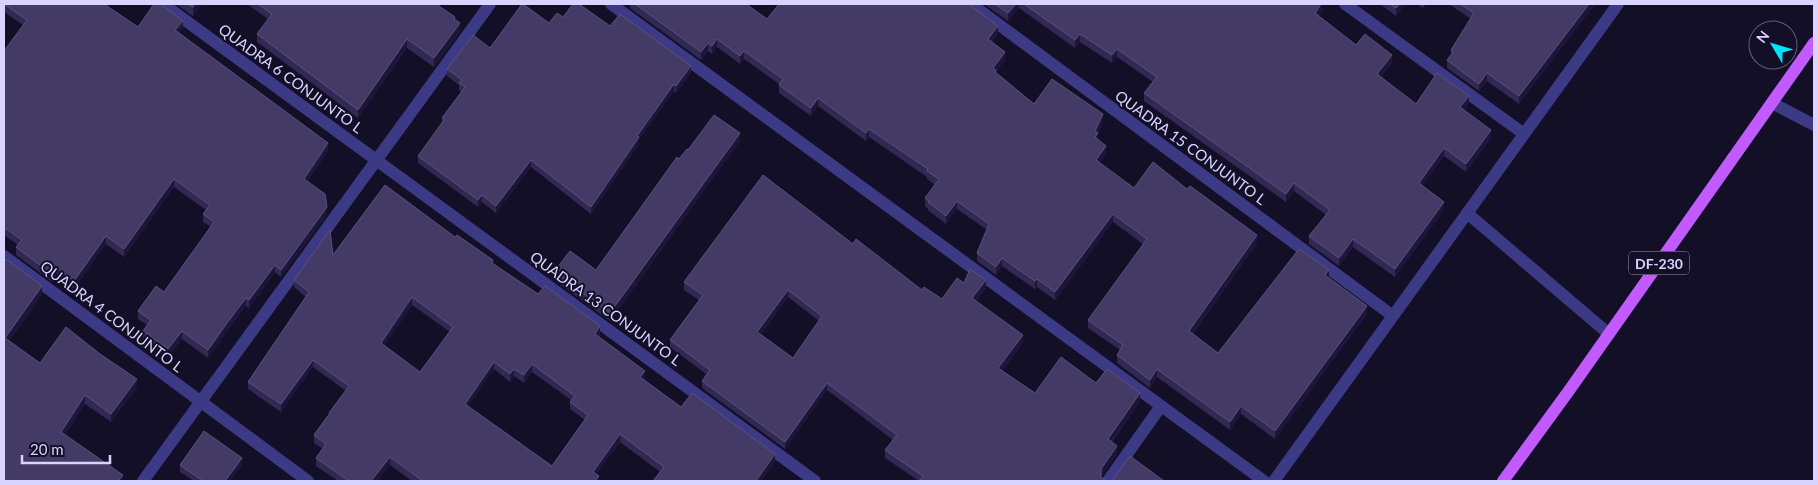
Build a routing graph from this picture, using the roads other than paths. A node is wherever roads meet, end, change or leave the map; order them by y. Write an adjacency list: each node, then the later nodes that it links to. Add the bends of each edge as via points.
1 (163, 4): 11 (street, QUADRA 6 CONJUNTO L)
2 (490, 4): 11 (street)
3 (611, 4): 17 (street)
4 (971, 4): 14 (street, QUADRA 15 CONJUNTO L)
5 (1345, 4): 10 (street)
6 (1618, 4): 10 (street)
7 (1814, 43): 8 (main road, DF-230 / DF-230)
8 (1772, 103): 9 (street); 15 (main road, DF-230 / DF-230)
9 (1814, 124)
10 (1524, 134): 12 (street)
11 (377, 160): 16 (street); 20 (street, QUADRA 13 CONJUNTO L)
12 (1467, 213): 14 (street); 15 (street)
13 (4, 256): 16 (street, QUADRA 4 CONJUNTO L)
14 (1393, 316): 23 (street)
15 (1609, 334): 24 (main road, DF-230 / DF-230)
16 (201, 402): 18 (street); 19 (street, QUADRA 4 CONJUNTO L)
17 (1161, 406): 21 (street); 22 (street)
18 (143, 481)
19 (308, 481)
20 (816, 481)
21 (1108, 481)
22 (1264, 481)
23 (1274, 481)
24 (1503, 481)

